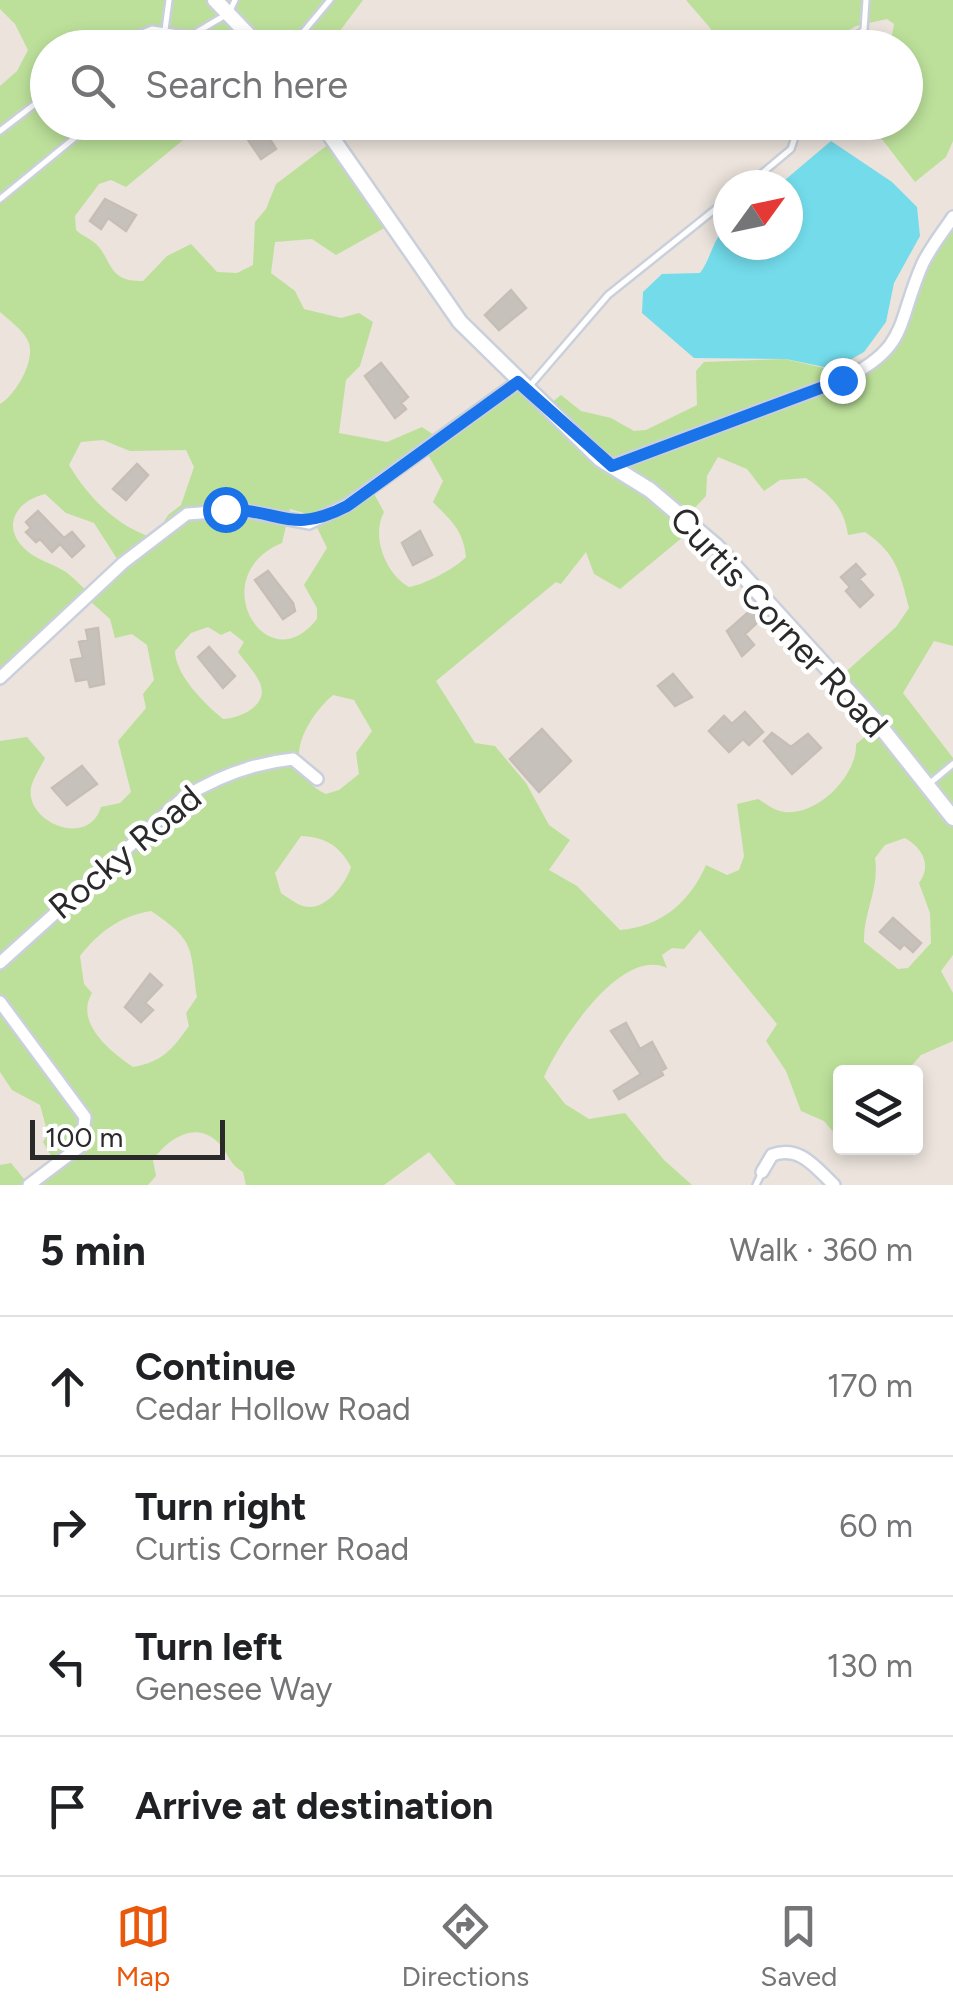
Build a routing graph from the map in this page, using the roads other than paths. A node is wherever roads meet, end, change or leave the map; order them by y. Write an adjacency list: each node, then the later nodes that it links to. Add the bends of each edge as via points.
1 (169, 0): 6 (lane)
2 (216, 0): 5 (street)
3 (330, 0): 9 (lane)
4 (866, 0): 10 (lane)
5 (232, 6): 7 (lane); 8 (street)
6 (164, 30)
7 (199, 30)
8 (249, 30)
9 (305, 30)
10 (864, 30)
11 (30, 108): 12 (lane)
12 (0, 131)
13 (72, 140): 17 (lane)
14 (333, 140): 20 (street, Curtis Corner Road, via 445,304)
15 (794, 140): 16 (lane)
16 (766, 170)
17 (0, 199)
18 (713, 211): 20 (lane, via 608,295)
19 (953, 216): 21 (street, via 924,262 895,343 878,362)
20 (522, 386): 21 (street, Curtis Corner Road); 22 (street, via 321,519 299,523 241,510 187,514 123,562)
21 (612, 466): 25 (street, Curtis Corner Road, via 716,546)
22 (0, 678)
23 (953, 764): 25 (lane)
24 (317, 779): 27 (street, Rocky Road, via 292,759 210,780)
25 (927, 786): 26 (street, Curtis Corner Road)
26 (953, 818)
27 (0, 963)
28 (0, 1002): 30 (street, via 86,1118 82,1145)
29 (759, 1179): 31 (street, via 772,1155 788,1151)
30 (29, 1185)
31 (834, 1185)

